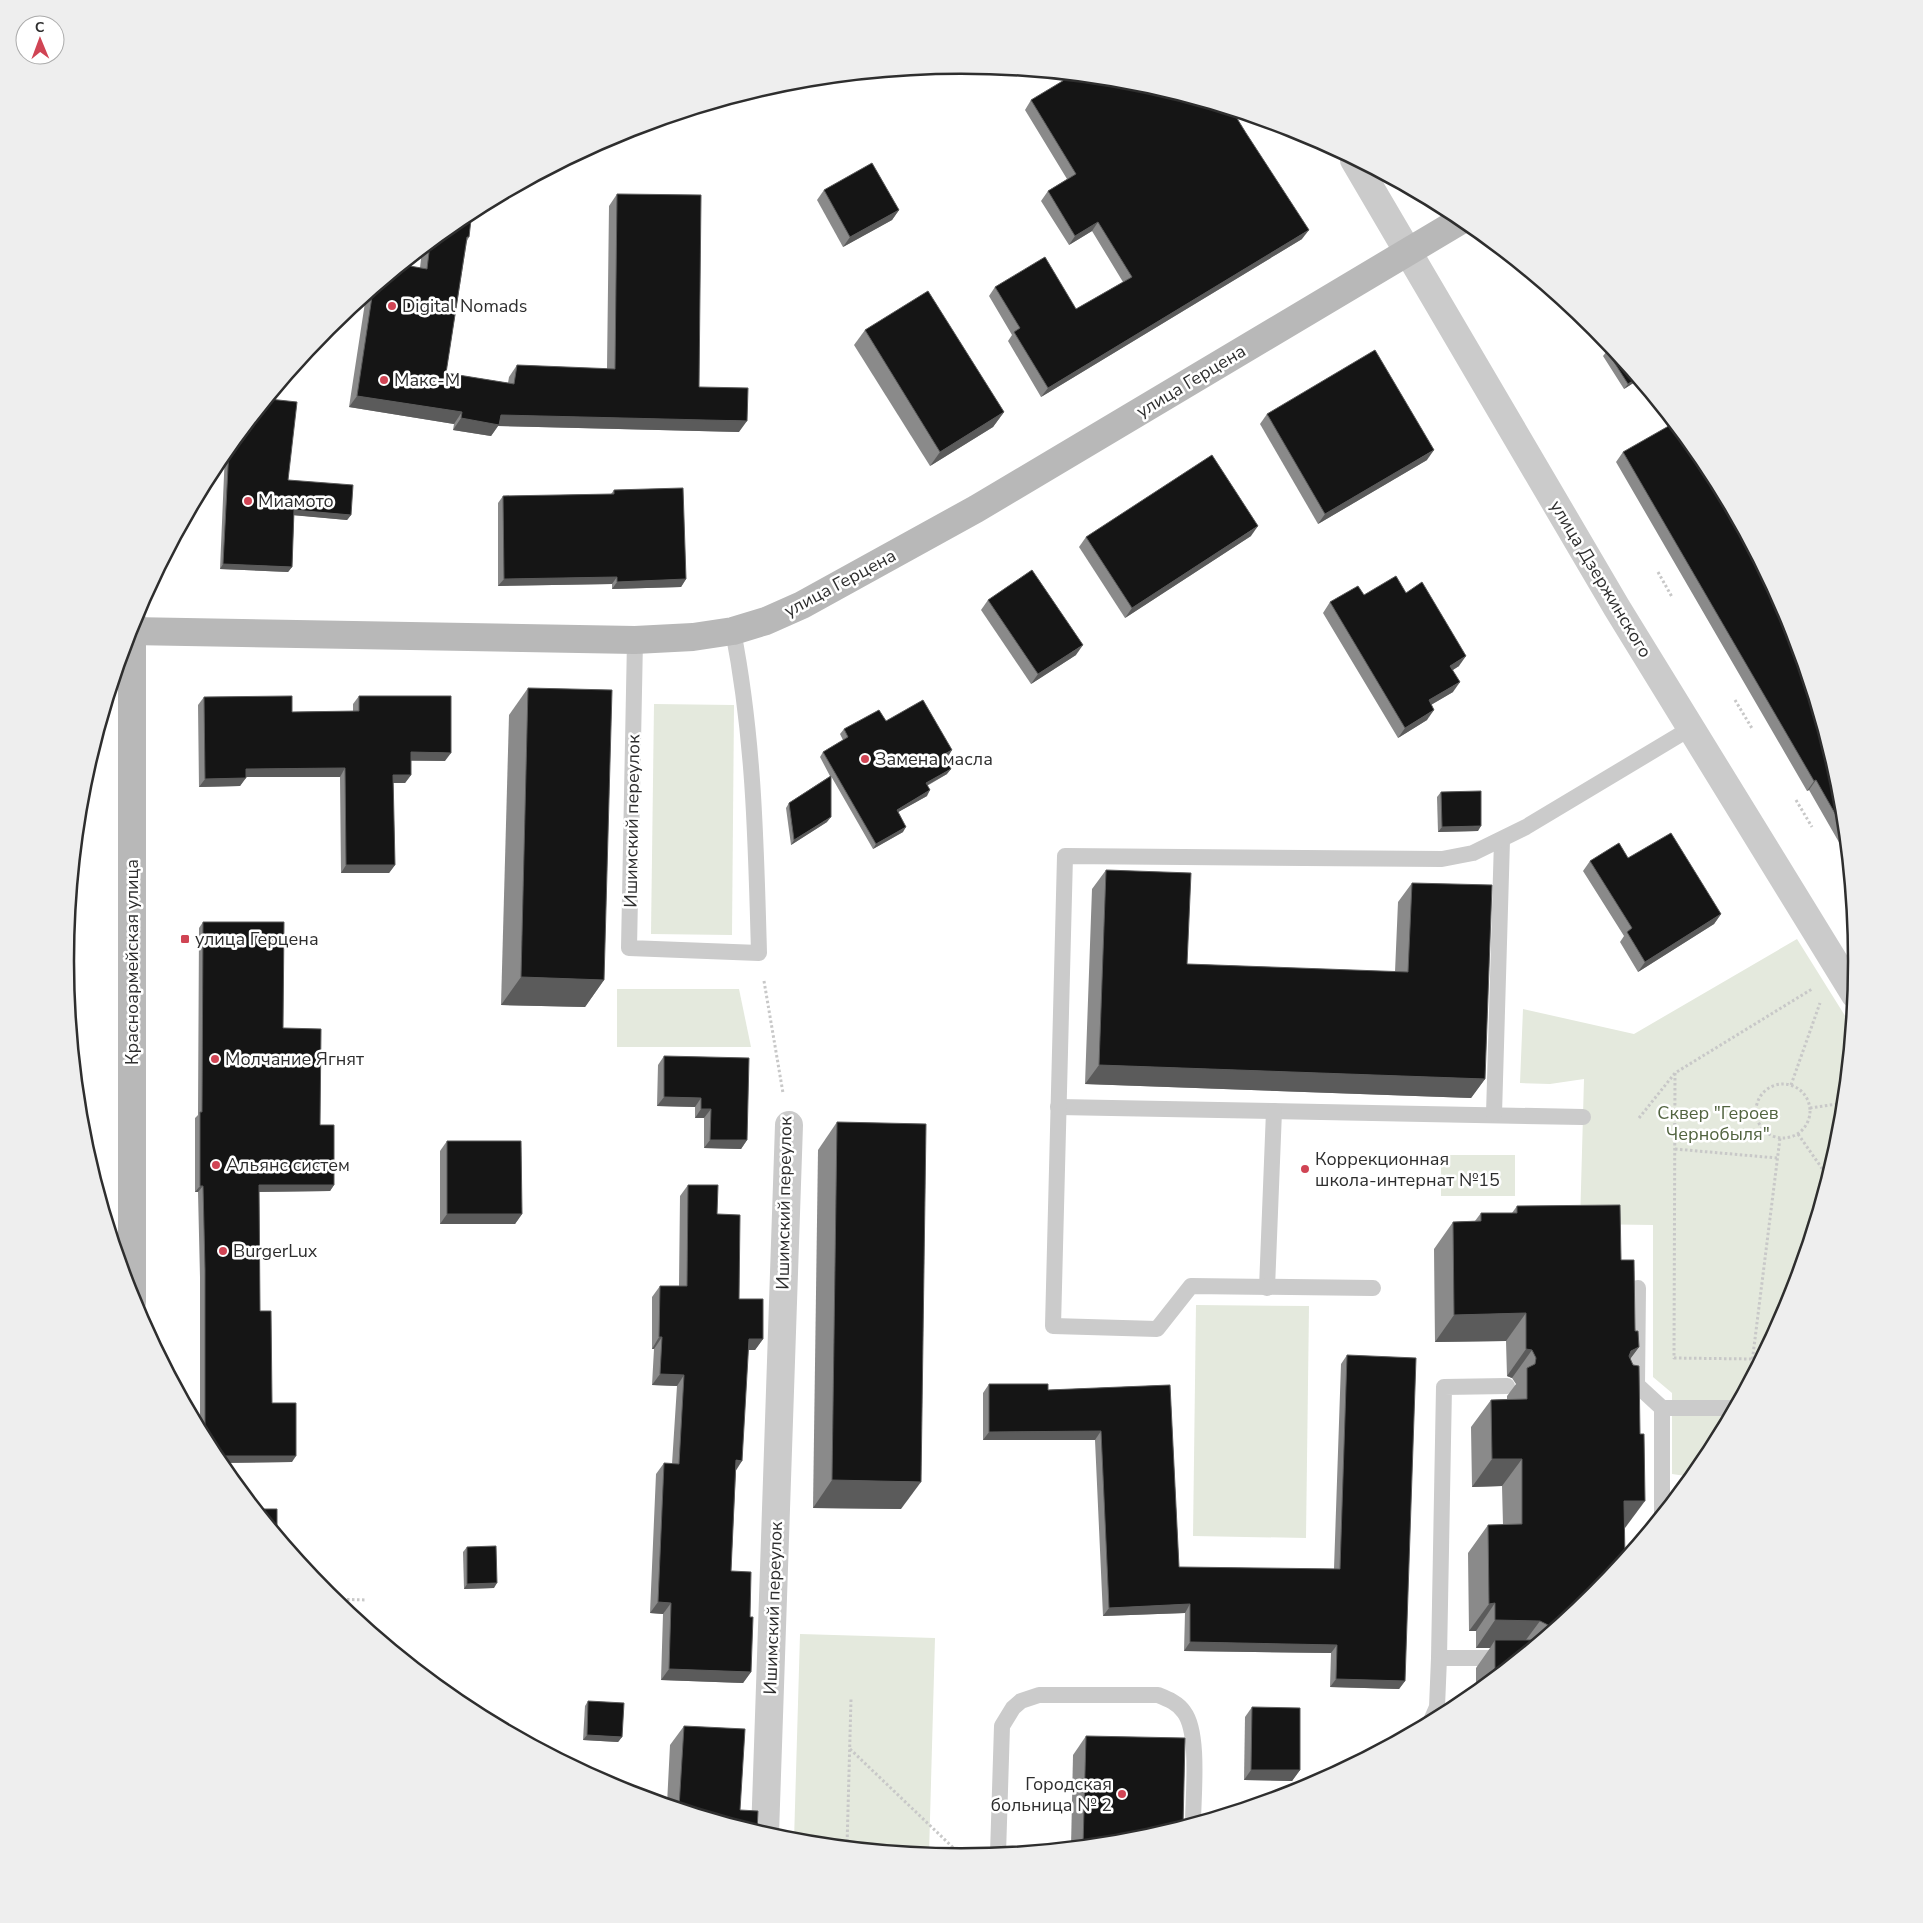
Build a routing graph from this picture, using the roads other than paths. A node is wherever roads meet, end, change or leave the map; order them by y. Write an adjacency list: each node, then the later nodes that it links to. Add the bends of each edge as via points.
1 (1358, 167): 3 (street, улица Дзержинского)
2 (1456, 223): 3 (street, улица Герцена)
3 (1408, 252): 5 (street, улица Герцена, via 976,509 802,604 766,621); 8 (street, улица Дзержинского)
4 (139, 628): 6 (street, улица Герцена)
5 (733, 631): 6 (street, улица Герцена); 6 (lane, Ишимский переулок, via 751,747 759,953 629,948)
6 (635, 640)
7 (131, 649): 16 (street, Красноармейская улица)
8 (1691, 728): 9 (lane); 10 (street, улица Дзержинского, via 1834,975)
9 (1502, 840): 11 (lane, via 1473,853 1442,859 1065,856); 13 (lane)
10 (1848, 988)
11 (1058, 1107): 12 (lane); 17 (lane, via 1053,1326 1157,1329 1192,1286)
12 (1274, 1111): 13 (lane); 17 (lane)
13 (1494, 1114): 14 (lane)
14 (1583, 1117)
15 (788, 1125): 30 (street, Ишимский переулок)
16 (132, 1277)
17 (1267, 1288): 18 (lane)
18 (1373, 1288)
19 (1638, 1288): 21 (lane)
20 (1620, 1384): 21 (lane)
21 (1638, 1385): 23 (lane)
22 (1507, 1386): 26 (lane, via 1444,1388)
23 (1662, 1408): 24 (lane); 25 (lane)
24 (1728, 1408)
25 (1662, 1507)
26 (1439, 1658): 27 (lane); 28 (lane)
27 (1512, 1658)
28 (1435, 1712)
29 (1193, 1818): 31 (lane, via 1191,1724 1184,1711 1172,1701 1158,1695 1039,1695 1021,1701 1002,1726)
30 (765, 1827)
31 (998, 1848)

